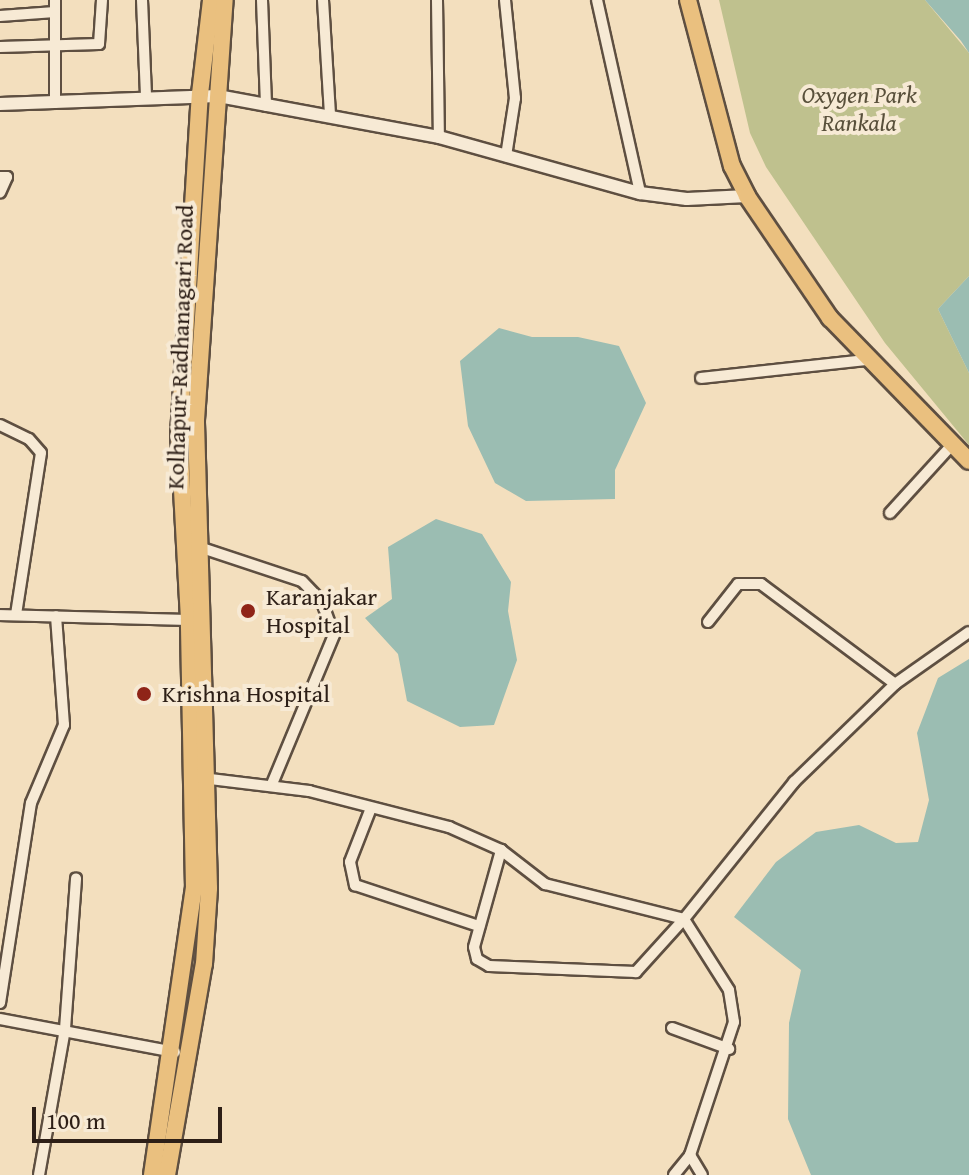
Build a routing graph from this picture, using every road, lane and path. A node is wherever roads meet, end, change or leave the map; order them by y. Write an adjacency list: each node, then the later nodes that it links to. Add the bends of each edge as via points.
1 (102, 0): 13 (street, via 99,44)
2 (142, 0): 17 (street)
3 (211, 0): 15 (main road)
4 (225, 0): 16 (main road, Kolhapur-Radhanagari Road)
5 (262, 0): 20 (street)
6 (323, 0): 21 (street)
7 (437, 0): 22 (street)
8 (505, 0): 23 (street, via 515,98)
9 (597, 0): 26 (street)
10 (688, 0): 27 (main road, via 732,166)
11 (55, 6): 12 (street); 13 (street)
12 (0, 16)
13 (55, 45): 14 (street); 18 (street)
14 (0, 47)
15 (200, 94): 16 (street); 17 (street); 38 (main road, via 179,435)
16 (218, 96): 20 (street); 34 (main road, Kolhapur-Radhanagari Road, via 196,420)
17 (146, 97): 18 (street)
18 (55, 103): 19 (street)
19 (0, 104)
20 (266, 106): 21 (street)
21 (330, 115): 22 (street)
22 (439, 137): 23 (street)
23 (506, 156): 26 (street)
24 (0, 177): 25 (street, via 7,177)
25 (0, 193)
26 (640, 193): 27 (street, via 687,199)
27 (747, 196): 28 (main road, via 830,318)
28 (868, 360): 29 (street); 31 (main road)
29 (701, 378)
30 (0, 425): 36 (street, via 29,439 41,453)
31 (951, 446): 32 (main road); 33 (street)
32 (969, 461)
33 (890, 513)
34 (199, 547): 38 (main road, Kolhapur-Radhanagari Road); 43 (street, via 302,581 322,602 334,635)
35 (0, 615): 36 (street)
36 (16, 615): 37 (street)
37 (56, 616): 38 (street); 49 (street, via 64,725 31,803)
38 (196, 620): 42 (main road); 42 (main road, Kolhapur-Radhanagari Road, via 208,745)
39 (708, 622): 41 (street, via 738,584 761,584)
40 (969, 632): 41 (street)
41 (895, 684): 47 (street, via 794,782)
42 (200, 778): 43 (street); 55 (main road, via 194,888); 56 (main road, via 209,888)
43 (272, 784): 44 (street)
44 (371, 808): 45 (street, via 449,827); 48 (street, via 350,862 355,885)
45 (501, 850): 47 (street, via 545,884); 48 (street)
46 (76, 878): 53 (street)
47 (684, 919): 48 (street, via 636,972 625,974 577,966 489,966 477,959); 54 (street, via 729,990 734,1022)
48 (479, 926)
49 (3, 956): 50 (street)
50 (0, 1003)
51 (0, 1019): 53 (street)
52 (672, 1028): 54 (street)
53 (65, 1029): 55 (street); 58 (street)
54 (729, 1049): 57 (street)
55 (172, 1051): 56 (street); 59 (main road)
56 (190, 1055): 60 (main road)
57 (690, 1155): 61 (street); 62 (street)
58 (39, 1175)
59 (152, 1175)
60 (167, 1175)
61 (674, 1175)
62 (702, 1175)

